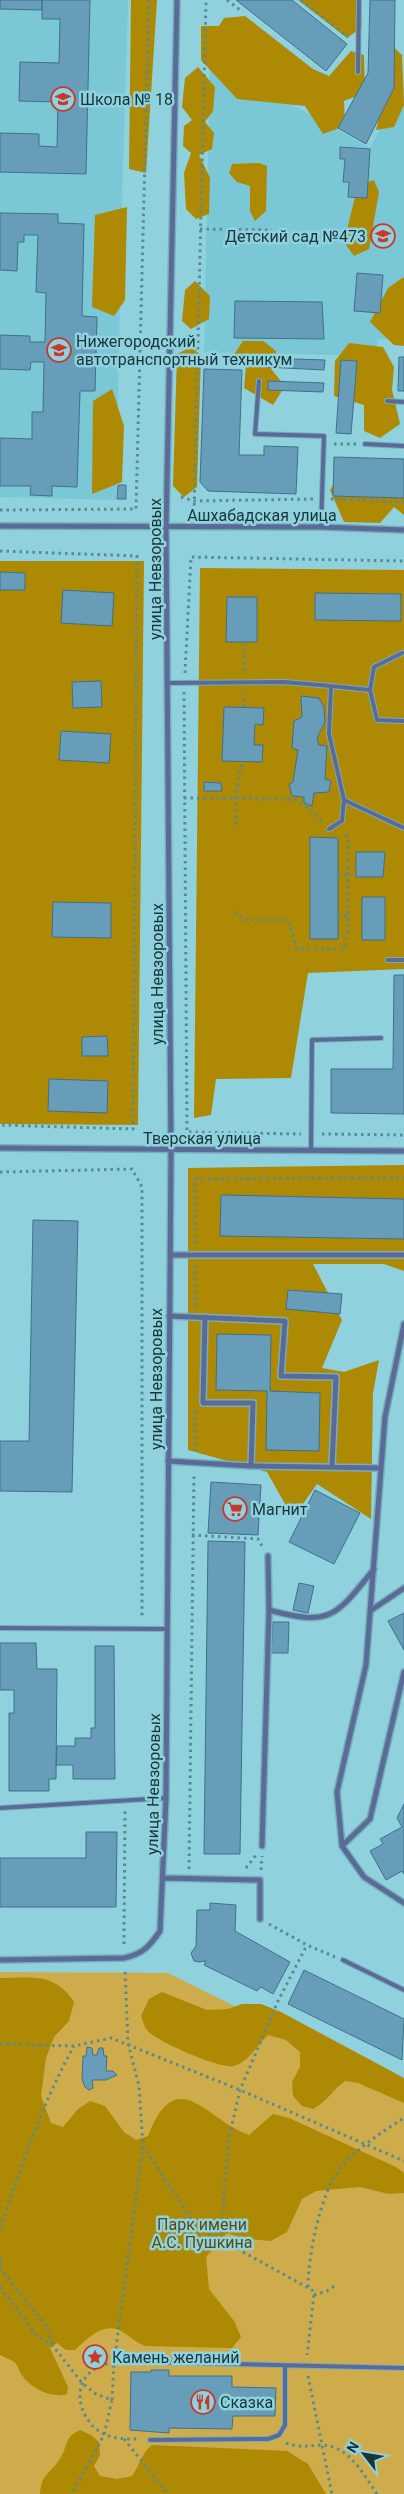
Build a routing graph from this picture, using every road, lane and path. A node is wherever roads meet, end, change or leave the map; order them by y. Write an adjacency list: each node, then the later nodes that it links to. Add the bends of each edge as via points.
1 (149, 0): 22 (path, via 136,509)
2 (177, 0): 26 (street, улица Невзоровых)
3 (206, 0): 10 (path)
4 (227, 0): 7 (path)
5 (301, 0): 8 (path)
6 (359, 0): 8 (lane)
7 (240, 10)
8 (359, 46): 9 (lane)
9 (358, 72)
10 (200, 229): 11 (path); 20 (path)
11 (272, 230)
12 (259, 382): 15 (lane, via 255,434 324,436)
13 (387, 402): 14 (lane)
14 (404, 402)
15 (324, 444): 16 (path); 19 (lane)
16 (365, 444): 17 (lane)
17 (404, 446)
18 (181, 498): 20 (path)
19 (323, 498): 20 (path); 21 (path); 25 (lane)
20 (194, 501): 23 (path)
21 (404, 502)
22 (0, 510)
23 (194, 512)
24 (0, 526): 26 (street, Ашхабадская улица)
25 (320, 527): 26 (street, Ашхабадская улица); 27 (street, Ашхабадская улица)
26 (166, 528): 34 (street, улица Невзоровых)
27 (404, 530)
28 (0, 551): 55 (path, via 137,556 137,566 133,1128)
29 (404, 561): 32 (path, via 192,557)
30 (244, 642): 33 (path)
31 (402, 653): 36 (lane, via 374,667)
32 (184, 682): 33 (lane); 34 (lane); 39 (path)
33 (244, 682): 35 (lane)
34 (167, 683): 41 (street, улица Невзоровых)
35 (331, 686): 36 (lane); 42 (lane, via 330,734)
36 (370, 690): 37 (lane, via 377,720)
37 (404, 721)
38 (242, 762): 40 (path)
39 (184, 798): 40 (path); 41 (path); 56 (path, via 187,1132)
40 (236, 798): 44 (path); 46 (path, via 294,799 310,809)
41 (168, 799): 59 (street, улица Невзоровых)
42 (344, 800): 43 (lane); 45 (lane)
43 (342, 821): 46 (lane); 48 (path, via 348,839)
44 (236, 825)
45 (404, 828)
46 (329, 829)
47 (338, 875): 48 (path)
48 (348, 875): 50 (path)
49 (235, 912): 50 (path, via 243,920 288,920 298,948 344,950)
50 (348, 915): 51 (path)
51 (338, 916)
52 (388, 960): 53 (lane)
53 (404, 960)
54 (381, 1038): 56 (lane, via 312,1040)
55 (0, 1124)
56 (311, 1134): 57 (path); 60 (lane)
57 (404, 1135)
58 (0, 1148): 59 (street, Тверская улица)
59 (171, 1151): 60 (street, Тверская улица); 65 (street, улица Невзоровых)
60 (311, 1151): 61 (street, Тверская улица)
61 (404, 1151)
62 (0, 1172): 82 (path, via 132,1170 142,1187)
63 (404, 1178): 64 (path)
64 (195, 1179)
65 (170, 1255): 66 (street); 67 (street, улица Невзоровых)
66 (404, 1255)
67 (169, 1316): 68 (street); 70 (street, улица Невзоровых)
68 (205, 1317): 72 (street, via 203,1404 253,1403); 73 (street, via 285,1322 281,1376 336,1376)
69 (404, 1324): 74 (street, via 385,1417)
70 (168, 1461): 71 (street); 83 (street, улица Невзоровых)
71 (195, 1463): 72 (street); 75 (path)
72 (250, 1466): 73 (street)
73 (332, 1466): 74 (street)
74 (381, 1468): 77 (street)
75 (192, 1535): 76 (path, via 258,1539); 91 (path)
76 (268, 1556): 79 (street)
77 (374, 1568): 79 (street, via 344,1606 319,1619 299,1618); 80 (street)
78 (404, 1588): 80 (street)
79 (269, 1610): 88 (street)
80 (370, 1611): 89 (street, via 366,1665 338,1792)
81 (0, 1628): 82 (lane)
82 (142, 1629): 83 (lane)
83 (168, 1629): 85 (street, улица Невзоровых)
84 (404, 1672): 89 (street, via 370,1818)
85 (166, 1798): 86 (lane); 90 (street, улица Невзоровых)
86 (125, 1800): 87 (lane); 95 (path)
87 (0, 1808)
88 (262, 1846): 92 (path)
89 (342, 1846): 93 (street, via 364,1877)
90 (163, 1878): 91 (street); 97 (street, улица Невзоровых, via 160,1930 151,1946 137,1955 124,1958)
91 (188, 1879): 92 (street)
92 (260, 1880): 94 (street)
93 (404, 1903)
94 (260, 1919): 96 (path)
95 (124, 1944)
96 (307, 1945): 98 (path); 104 (path, via 278,2001)
97 (0, 1960)
98 (343, 1960): 100 (lane)
99 (125, 1966): 101 (path)
100 (404, 1990)
101 (128, 2043): 103 (path, via 111,2038); 104 (path); 106 (path, via 139,2086)
102 (0, 2044): 103 (path)
103 (74, 2046): 109 (path, via 56,2078)
104 (240, 2090): 107 (path); 110 (path, via 224,2190)
105 (404, 2118): 107 (path)
106 (143, 2145): 110 (path, via 196,2226); 118 (path)
107 (367, 2145): 108 (path); 115 (path, via 342,2166 330,2185 312,2248)
108 (404, 2161)
109 (0, 2228)
110 (223, 2240): 115 (path)
111 (0, 2256): 112 (path)
112 (0, 2266): 117 (path, via 47,2327)
113 (336, 2285): 116 (path)
114 (0, 2287): 117 (path, via 37,2336)
115 (308, 2287): 116 (path)
116 (314, 2295): 121 (path)
117 (53, 2346): 123 (path)
118 (114, 2362): 119 (path); 123 (path, via 90,2372); 124 (path)
119 (150, 2362): 120 (lane)
120 (285, 2366): 121 (lane); 126 (lane, via 285,2425)
121 (306, 2366): 122 (lane); 129 (path)
122 (404, 2368)
123 (82, 2382): 124 (path, via 96,2394); 125 (path, via 82,2412 89,2425)
124 (112, 2400): 125 (path)
125 (104, 2435): 127 (path); 130 (path)
126 (279, 2435): 128 (lane, via 268,2439); 129 (path, via 295,2447)
127 (124, 2438): 128 (path); 131 (path)
128 (150, 2440)
129 (322, 2445): 132 (path); 133 (path, via 342,2450 351,2458)
130 (72, 2494)
131 (168, 2494)
132 (332, 2494)
133 (377, 2494)

